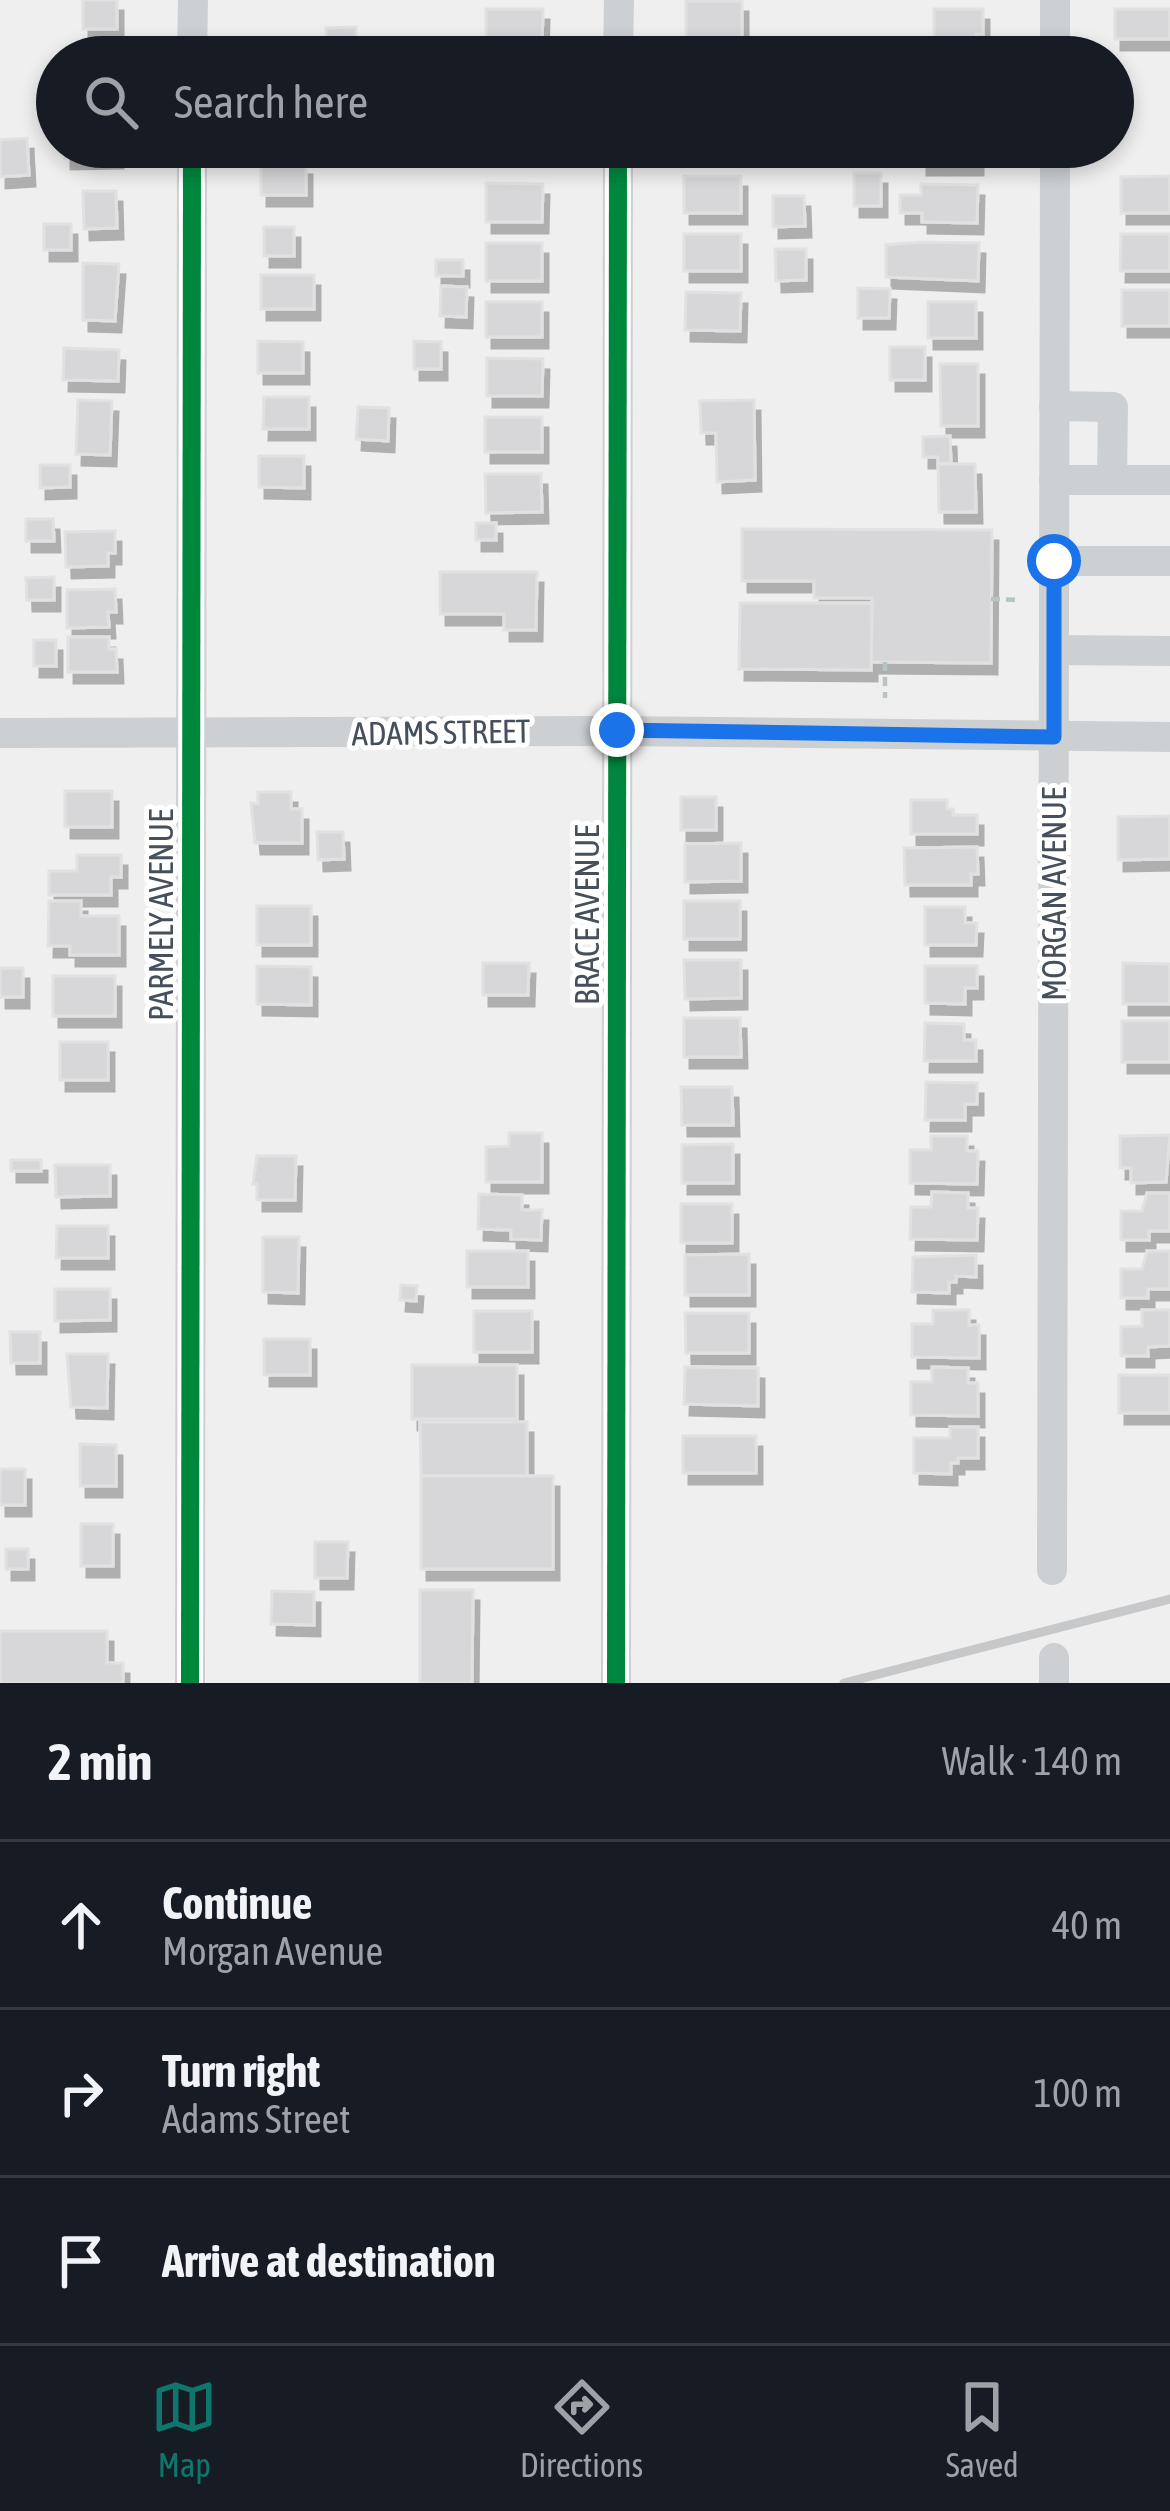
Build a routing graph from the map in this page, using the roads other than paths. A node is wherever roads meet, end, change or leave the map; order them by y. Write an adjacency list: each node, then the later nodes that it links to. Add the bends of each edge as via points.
1 (193, 0): 4 (street)
2 (619, 0): 5 (street)
3 (1055, 0): 6 (street)
4 (193, 36)
5 (618, 36)
6 (1055, 36)
7 (192, 168): 20 (street, PARMELY AVENUE)
8 (618, 168): 18 (street, BRACE AVENUE)
9 (1055, 168): 10 (street, MORGAN AVENUE)
10 (1054, 406): 12 (street, MORGAN AVENUE); 13 (street, via 1113,407)
11 (1170, 479): 13 (street)
12 (1054, 480): 13 (street); 14 (street, MORGAN AVENUE)
13 (1112, 480)
14 (1054, 561): 15 (street); 16 (street, MORGAN AVENUE)
15 (1170, 561)
16 (1054, 650): 17 (street); 21 (street, MORGAN AVENUE)
17 (1170, 651)
18 (617, 730): 20 (street, ADAMS STREET); 21 (street, ADAMS STREET); 25 (street, BRACE AVENUE)
19 (0, 734): 20 (street, ADAMS STREET)
20 (191, 735): 24 (street, PARMELY AVENUE)
21 (1054, 737): 22 (street, ADAMS STREET); 23 (street, MORGAN AVENUE)
22 (1170, 737)
23 (1052, 1570)
24 (190, 1683)
25 (616, 1683)

